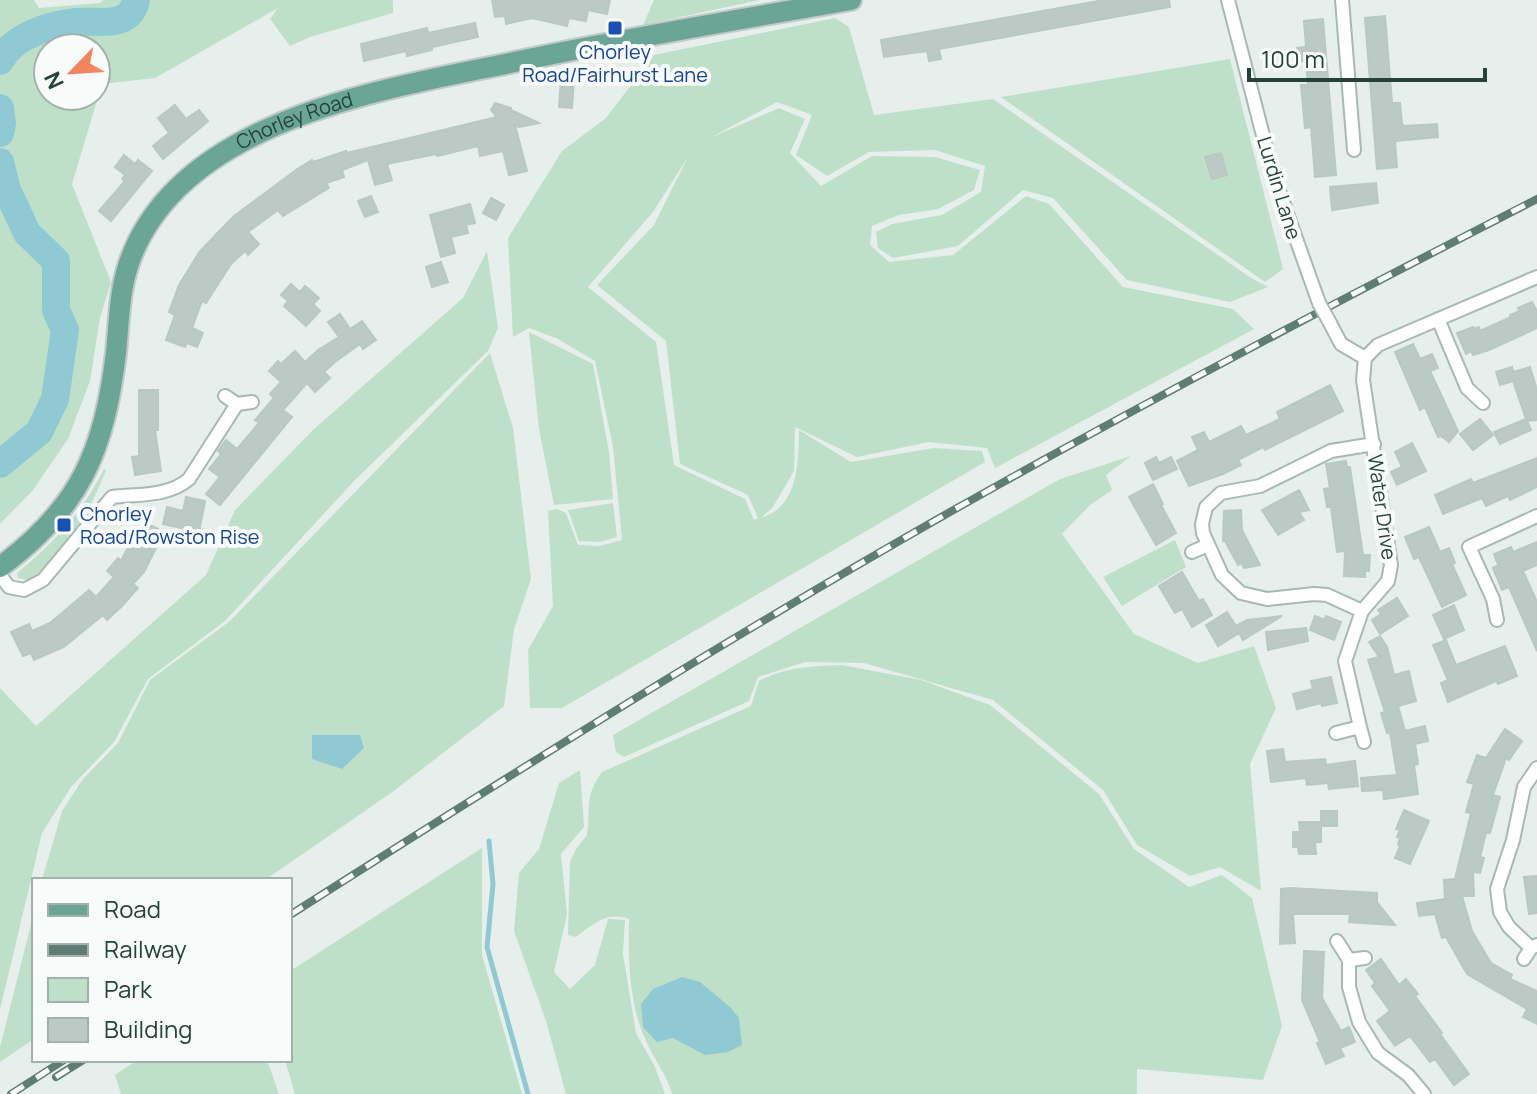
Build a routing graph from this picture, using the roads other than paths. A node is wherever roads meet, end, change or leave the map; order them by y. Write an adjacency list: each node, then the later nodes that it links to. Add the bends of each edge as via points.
1 (851, 0): 16 (main road, Chorley Road, via 409,82 307,113 209,162 179,185 129,262 111,392 88,471 47,528)
2 (1228, 0): 7 (street, Lurdin Lane, bridge, via 1273,174 1319,303 1341,344)
3 (1342, 0): 4 (street)
4 (1354, 150)
5 (1537, 277): 6 (street)
6 (1438, 319): 7 (street, via 1378,345); 10 (street, via 1467,388)
7 (1365, 358): 12 (street, Water Drive, via 1363,380)
8 (225, 396): 11 (street)
9 (252, 402): 11 (street)
10 (1483, 403)
11 (237, 404): 17 (street, via 180,487 112,497 43,580 24,590 9,587)
12 (1374, 444): 14 (street, via 1331,451 1260,486 1221,493 1203,515); 18 (street, Water Drive, via 1391,565 1388,581)
13 (1537, 516): 19 (street, via 1469,547)
14 (1208, 545): 15 (street); 18 (street, via 1222,575 1241,593 1267,599 1327,595)
15 (1192, 552)
16 (0, 567)
17 (0, 575)
18 (1362, 611): 20 (street, Water Drive, via 1345,661)
19 (1497, 620)
20 (1360, 727): 21 (street); 22 (street, Water Drive)
21 (1336, 733)
22 (1364, 742)
23 (1537, 768): 25 (street, via 1524,787 1497,889 1500,912)
24 (1337, 941): 27 (street)
25 (1531, 950)
26 (1365, 958): 27 (street)
27 (1349, 960): 28 (street, via 1349,987 1359,1022 1378,1053)
28 (1424, 1094)

